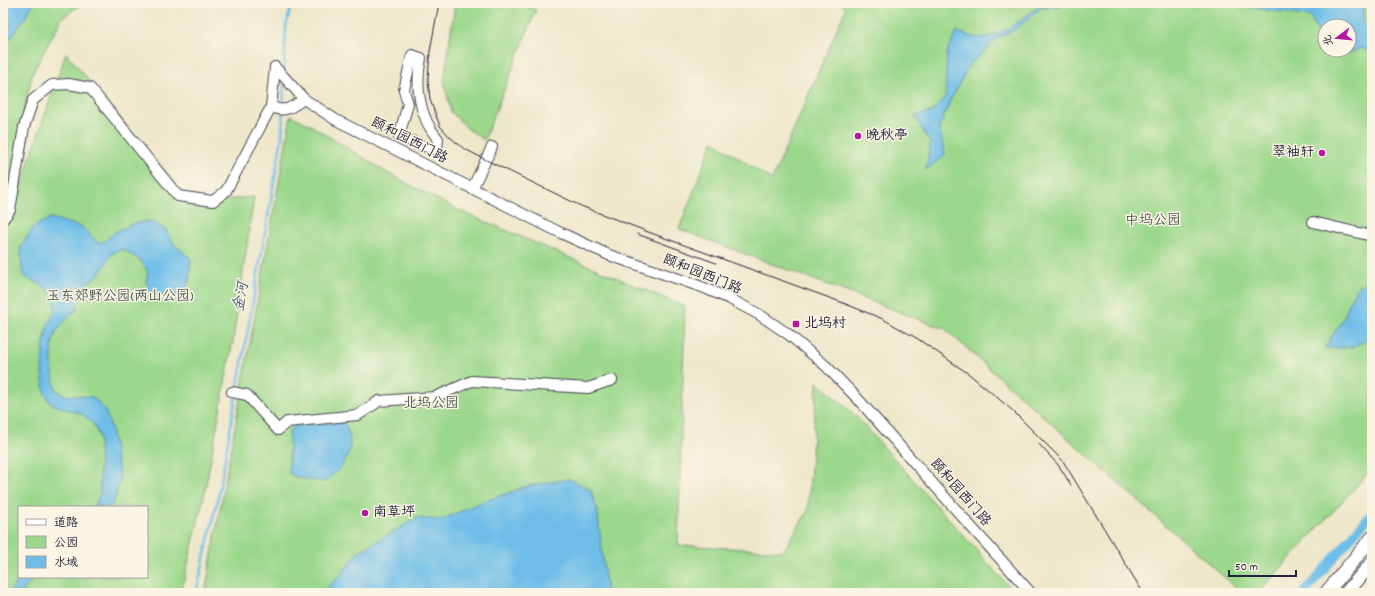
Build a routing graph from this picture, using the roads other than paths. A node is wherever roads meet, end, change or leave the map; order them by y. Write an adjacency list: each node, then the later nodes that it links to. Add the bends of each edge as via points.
1 (304, 99): 2 (street); 2 (street, 颐和园西门路, via 275,67); 5 (street, 颐和园西门路, via 336,120)
2 (279, 109): 6 (street, via 226,191 213,201 178,196 90,88 69,84 52,85 33,100 24,127 10,210)
3 (399, 136): 3 (street, via 437,150 438,139 423,112 420,100 418,75 421,58 412,55 404,90 408,104)
4 (492, 147): 5 (street)
5 (472, 188): 13 (street, 颐和园西门路, via 560,233 610,255 730,299 788,334 826,366 857,398)
6 (3, 219)
7 (1313, 222): 8 (street)
8 (1372, 236)
9 (612, 380): 10 (street, via 588,388 472,381 434,397 379,401 358,414 287,422 278,430 247,395)
10 (235, 393)
11 (1372, 538): 14 (main road)
12 (1372, 563): 15 (main road)
13 (1032, 593)
14 (1326, 593)
15 (1346, 593)

